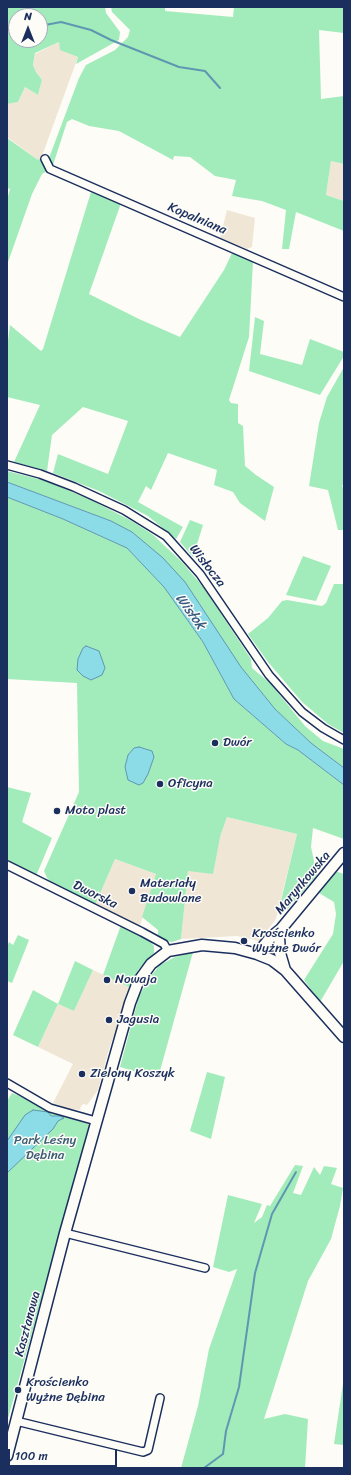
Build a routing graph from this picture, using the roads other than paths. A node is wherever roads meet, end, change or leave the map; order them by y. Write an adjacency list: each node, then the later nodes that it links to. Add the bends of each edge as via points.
1 (45, 159): 2 (street, Kopalniana, via 50,169)
2 (344, 297)
3 (7, 465): 4 (street, Wisłocza, via 74,487 124,510 166,536 200,574 269,675 302,712)
4 (344, 740)
5 (344, 853): 7 (street, Marynkowska)
6 (7, 865): 8 (street, Dworska, via 142,932 164,944)
7 (280, 933): 9 (street, Marynkowska, via 271,937); 10 (street, via 281,958)
8 (168, 951): 9 (street, via 202,945 235,948); 13 (street, Kasztanowa, via 151,964 138,982)
9 (260, 955): 10 (street)
10 (285, 970): 11 (street)
11 (344, 1037)
12 (7, 1083): 13 (street, via 50,1108)
13 (96, 1121): 14 (street, Kasztanowa)
14 (65, 1234): 15 (street); 17 (street, Kasztanowa)
15 (205, 1268)
16 (160, 1398): 17 (street, via 148,1450 143,1452)
17 (16, 1420): 18 (street, Kasztanowa)
18 (7, 1456)

